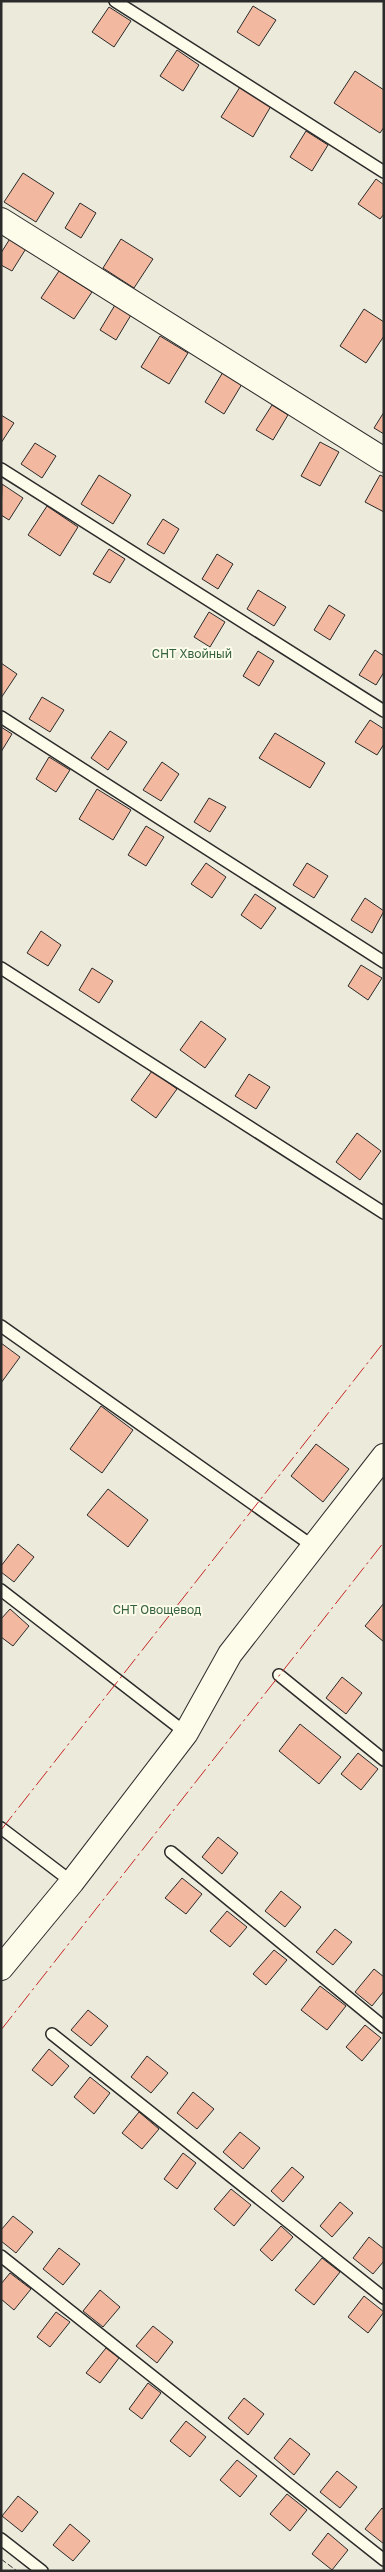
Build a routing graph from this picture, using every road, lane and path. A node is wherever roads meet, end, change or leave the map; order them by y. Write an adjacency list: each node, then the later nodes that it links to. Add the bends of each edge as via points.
1 (115, 1): 2 (lane)
2 (384, 172)
3 (1, 220): 4 (street)
4 (384, 460)
5 (1, 469): 6 (lane)
6 (384, 711)
7 (1, 716): 8 (lane)
8 (384, 962)
9 (1, 968): 10 (lane)
10 (384, 1213)
11 (1, 1326): 13 (lane)
12 (384, 1456): 13 (street)
13 (314, 1547): 16 (street, via 230,1654)
14 (1, 1590): 16 (lane)
15 (279, 1675): 17 (lane)
16 (186, 1733): 20 (street)
17 (384, 1760)
18 (1, 1828): 20 (lane)
19 (171, 1852): 22 (lane)
20 (72, 1882): 21 (street)
21 (1, 1968)
22 (384, 2027)
23 (52, 2034): 25 (lane)
24 (1, 2256): 27 (lane)
25 (384, 2298)
26 (1, 2538): 28 (lane)
27 (384, 2560)
28 (42, 2571)

